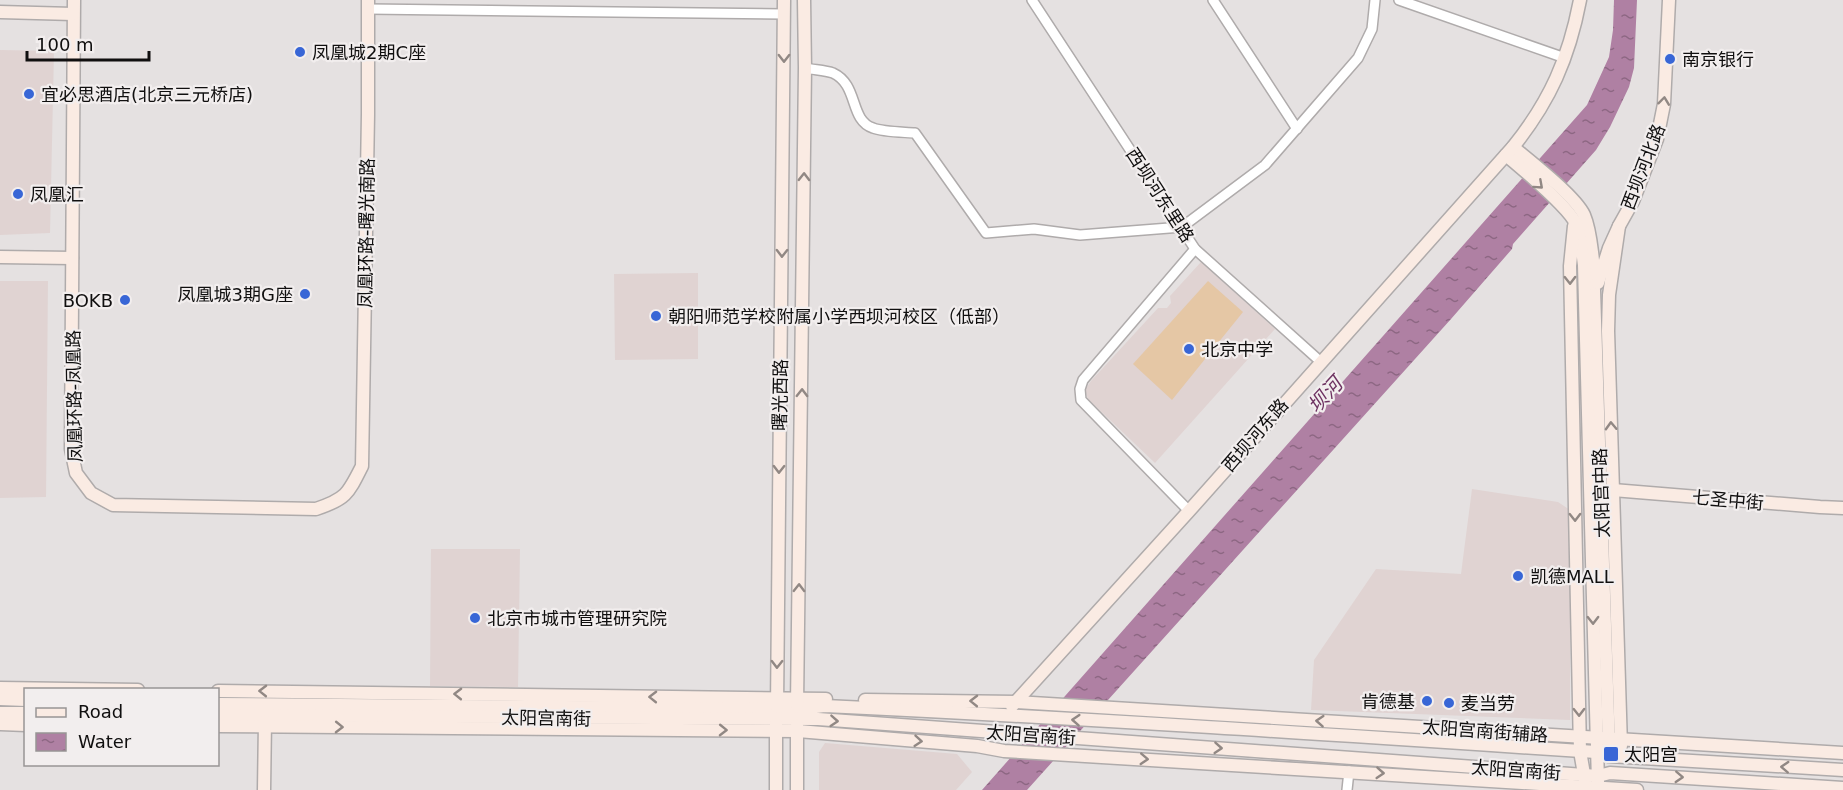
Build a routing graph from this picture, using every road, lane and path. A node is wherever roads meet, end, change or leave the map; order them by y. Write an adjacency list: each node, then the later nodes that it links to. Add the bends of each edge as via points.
1 (74, 0): 12 (street, 凤凰环路-凤凰路)
2 (784, 0): 13 (street, 曙光西路)
3 (804, 0): 15 (street, 曙光西路)
4 (1032, 0): 20 (street, 西坝河东里路)
5 (1213, 0): 16 (street)
6 (1375, 0): 16 (street, via 1372,28 1358,58)
7 (1399, 0): 14 (street)
8 (1580, 0): 14 (street, 西坝河东路)
9 (1669, 0): 21 (street, 西坝河北路, one-way to 9, via 1657,139 1664,104)
10 (368, 4): 13 (street); 29 (street, 凤凰环路-曙光南路)
11 (0, 12): 12 (street)
12 (73, 14): 24 (street, 凤凰环路-凤凰路)
13 (784, 14): 48 (street, 曙光西路, one-way to 48)
14 (1565, 57): 17 (street, 西坝河东路, via 1540,111)
15 (805, 68): 20 (street, via 842,79 851,91 859,118 872,128 915,133 986,233 1034,229 1080,235); 50 (street, 曙光西路, one-way to 15)
16 (1297, 129): 20 (street, via 1265,165)
17 (1513, 155): 18 (street); 27 (street, 西坝河东路)
18 (1569, 204): 19 (street, 太阳宫中路); 26 (street, 太阳宫中路, via 1583,214 1589,232)
19 (1575, 222): 30 (street, 太阳宫中路, one-way to 30, via 1570,266); 32 (street, 太阳宫中路, via 1584,265)
20 (1182, 226): 22 (street, 西坝河东里路)
21 (1619, 226): 26 (street, 西坝河北路); 28 (street, 太阳宫中路, one-way to 21, via 1609,295)
22 (1195, 249): 27 (street, 西坝河东里路); 34 (street, via 1083,380 1080,389 1081,400)
23 (0, 257): 24 (street)
24 (72, 262): 25 (street); 29 (street, 凤凰环路-凤凰路, via 71,449 76,473 91,493 113,506 316,509 336,502 351,489)
25 (0, 265)
26 (1594, 293): 35 (street, 太阳宫中路)
27 (1321, 362): 34 (street, 西坝河东路)
28 (1612, 462): 31 (street, 太阳宫中路); 35 (street)
29 (362, 466)
30 (1574, 468): 32 (street); 36 (street, 太阳宫中路, one-way to 36)
31 (1613, 490): 33 (street, 七圣中街); 58 (street, 太阳宫中路)
32 (1590, 504): 37 (street, 太阳宫中路)
33 (1843, 508)
34 (1189, 511): 43 (street, 西坝河东路)
35 (1602, 516): 58 (street, 太阳宫中路)
36 (1576, 593): 37 (street); 57 (street, 太阳宫中路, one-way to 57)
37 (1592, 593): 58 (street, 太阳宫中路, one-way to 58)
38 (0, 688): 39 (street)
39 (24, 688)
40 (219, 691): 48 (street, 太阳宫南街, one-way to 40)
41 (0, 699): 42 (street)
42 (24, 700)
43 (1016, 702): 45 (street, 太阳宫南街); 50 (street, 太阳宫南街, one-way to 50); 51 (street, 西坝河东路)
44 (219, 704): 52 (street, 太阳宫南街)
45 (1126, 709): 57 (street, 太阳宫南街辅路, one-way to 45)
46 (0, 713): 47 (street)
47 (24, 713)
48 (776, 714): 50 (street, 太阳宫南街); 50 (street, 太阳宫南街); 52 (street, 太阳宫南街); 52 (street, 太阳宫南街, one-way to 48); 72 (street, 曙光西路)
49 (219, 715): 52 (street, 太阳宫南街)
50 (797, 715): 51 (street, 太阳宫南街, via 825,706); 56 (street, 太阳宫南街, one-way to 56); 59 (street, 太阳宫南街, one-way to 59); 73 (street, 曙光西路)
51 (1004, 715): 56 (street, 西坝河东路); 61 (street, 太阳宫南街, one-way to 51)
52 (265, 716): 55 (street, 太阳宫南街); 71 (street)
53 (0, 724): 54 (street)
54 (24, 724)
55 (219, 726)
56 (988, 732): 59 (street, 西坝河东路); 68 (street, 太阳宫南街, one-way to 68)
57 (1579, 737): 58 (street, 太阳宫南街辅路); 61 (street, 太阳宫中路)
58 (1608, 739): 60 (street, 太阳宫南街辅路); 62 (street, 太阳宫中路); 64 (street, 太阳宫中路)
59 (977, 746): 67 (street, 太阳宫南街, one-way to 67)
60 (1798, 750): 63 (street, 太阳宫南街辅路); 65 (street)
61 (1580, 751): 62 (street, 太阳宫南街); 68 (street, 太阳宫中路)
62 (1596, 752): 64 (street, 太阳宫南街); 69 (street, 太阳宫中路)
63 (1843, 753)
64 (1615, 757): 66 (street, 太阳宫南街, one-way to 64); 69 (street, 太阳宫中路)
65 (1843, 764)
66 (1843, 770)
67 (1349, 771): 68 (street, 太阳宫南街, one-way to 68); 74 (street)
68 (1585, 784): 69 (street, 太阳宫南街)
69 (1610, 784): 70 (street, 太阳宫南街, one-way to 70); 75 (street, 太阳宫南街)
70 (1843, 788)
71 (264, 790)
72 (776, 790)
73 (797, 790)
74 (1347, 790)
75 (1636, 790)

